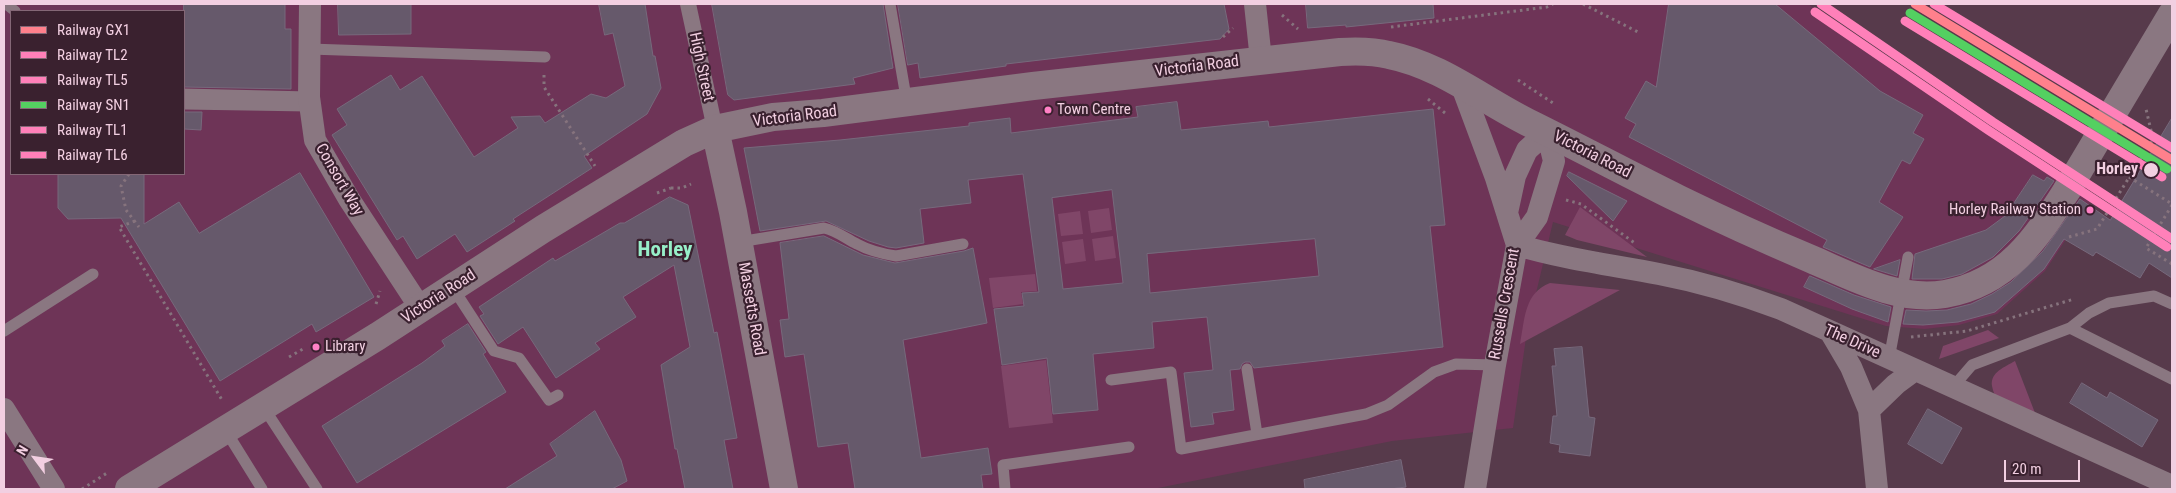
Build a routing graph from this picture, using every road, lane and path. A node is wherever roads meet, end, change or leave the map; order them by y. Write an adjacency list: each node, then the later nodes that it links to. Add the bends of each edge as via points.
1 (310, 4): 12 (street, Consort Way)
2 (688, 4): 24 (street, High Street)
3 (890, 4): 21 (lane)
4 (1255, 4): 14 (street)
5 (1553, 4): 9 (path)
6 (1583, 4): 11 (path)
7 (1278, 12): 10 (path, via 1298,29)
8 (2172, 14): 25 (street, Victoria Road, bridge, via 2067,190 2029,246 2002,271 1974,286 1946,294 1919,296 1866,283 1740,228)
9 (1387, 27)
10 (1304, 30)
11 (1638, 32)
12 (310, 49): 13 (lane); 20 (street, Consort Way)
13 (545, 57): 26 (path, via 544,87)
14 (1261, 60): 16 (street, Victoria Road, via 1366,51 1391,55 1434,70); 21 (street, Victoria Road)
15 (1518, 80): 19 (path)
16 (1461, 84): 25 (street, Victoria Road); 32 (street, Russells Crescent)
17 (185, 94): 20 (lane)
18 (1422, 94): 23 (path)
19 (1540, 94)
20 (309, 101): 22 (lane); 43 (street, Consort Way, via 315,140 349,200)
21 (907, 103): 24 (street, Victoria Road, via 773,117)
22 (185, 104)
23 (1448, 116)
24 (715, 129): 35 (street, Massetts Road); 41 (street, Victoria Road, via 684,143)
25 (1547, 132): 32 (street, via 1527,150 1515,176); 37 (street, via 1554,161 1537,217)
26 (598, 170)
27 (128, 175): 33 (path, via 121,186 126,210)
28 (2130, 177): 31 (path)
29 (668, 183): 30 (path, via 671,188)
30 (691, 184)
31 (2172, 204): 39 (path, via 2146,248)
32 (1506, 214): 37 (street, Russells Crescent)
33 (135, 221): 34 (path); 55 (path, via 120,227)
34 (138, 227)
35 (739, 242): 36 (lane, via 824,228 891,255); 67 (street, Massetts Road)
36 (963, 244)
37 (1517, 245): 46 (street, The Drive, via 1716,287 1780,309); 48 (street, Russells Crescent)
38 (1908, 257): 47 (lane)
39 (2172, 264)
40 (93, 274): 45 (lane)
41 (453, 288): 43 (street, Victoria Road); 54 (lane, via 494,351 519,358 549,400)
42 (2172, 304): 44 (lane, via 2154,296 2108,303)
43 (421, 309): 56 (street, Victoria Road)
44 (2070, 328): 51 (lane); 53 (lane, via 1972,365)
45 (4, 331)
46 (1831, 333): 47 (street, The Drive); 58 (street, via 1855,375)
47 (1889, 359): 50 (street, The Drive)
48 (1494, 365): 60 (lane, via 1456,364 1434,372 1388,405 1366,414); 69 (street, Russells Crescent)
49 (1247, 368): 60 (lane)
50 (1915, 370): 53 (street, The Drive); 58 (street)
51 (2172, 379)
52 (1111, 380): 60 (lane, via 1171,372 1181,449)
53 (1953, 387): 62 (street, The Drive)
54 (558, 395)
55 (222, 400)
56 (264, 408): 59 (street, Victoria Road); 66 (lane)
57 (4, 409): 63 (street)
58 (1869, 410): 70 (street)
59 (226, 431): 64 (street, Victoria Road); 65 (lane)
60 (1257, 434)
61 (1129, 447): 68 (lane, via 1003,465)
62 (2172, 486)
63 (54, 489)
64 (129, 489)
65 (262, 489)
66 (317, 489)
67 (784, 489)
68 (1005, 489)
69 (1475, 489)
70 (1877, 489)

